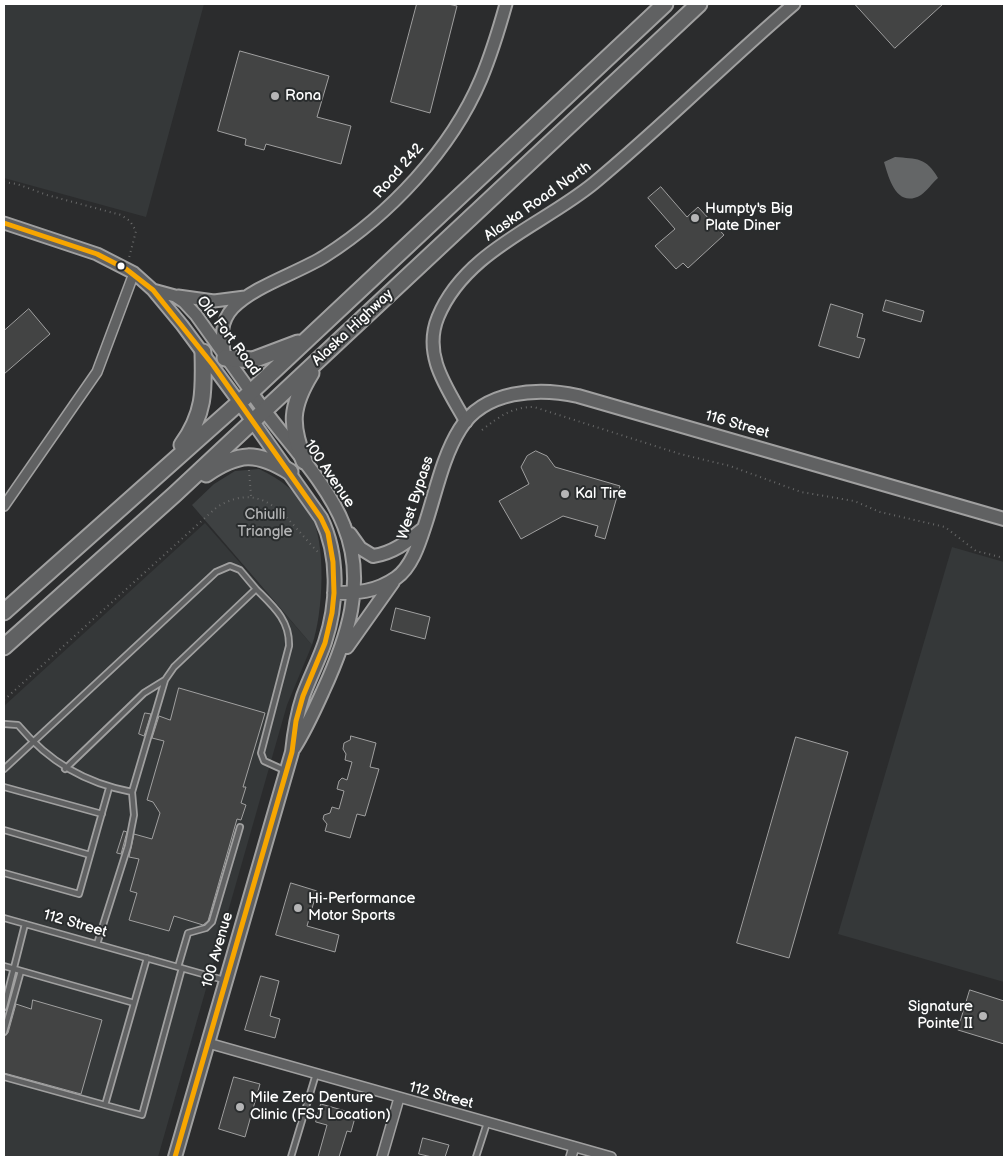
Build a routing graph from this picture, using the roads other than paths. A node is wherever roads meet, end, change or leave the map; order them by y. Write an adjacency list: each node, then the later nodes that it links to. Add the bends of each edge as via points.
1 (506, 4): 9 (street, Road 242, via 480,80 464,112 394,204 324,257)
2 (665, 4): 10 (highway, Alaska Highway)
3 (698, 4): 13 (highway, Alaska Highway)
4 (794, 4): 16 (street, Alaska Road North, via 593,184 510,239 456,287 438,317 432,349 438,372)
5 (4, 223): 6 (street, Old Fort Road, via 97,254)
6 (130, 271): 7 (street, Old Fort Road); 21 (street, via 97,372)
7 (152, 290): 8 (street, Old Fort Road); 11 (street, Old Fort Road)
8 (176, 296): 9 (street, Road 242, via 214,301); 12 (street, Old Fort Road, via 196,315)
9 (245, 297): 12 (street, Road 242, via 224,319 221,330)
10 (308, 338): 12 (highway, via 253,360); 14 (highway, Alaska Highway)
11 (203, 352): 14 (street, Old Fort Road); 18 (highway, via 204,394 199,416)
12 (225, 358): 14 (street, Old Fort Road)
13 (320, 358): 15 (highway, Alaska Highway); 17 (highway, via 302,386 295,406 294,436)
14 (245, 397): 15 (main road, 100 Avenue); 18 (highway, Alaska Highway)
15 (257, 416): 17 (main road, 100 Avenue); 19 (main road, 100 Avenue); 20 (highway, Alaska Highway)
16 (466, 422): 22 (main road, 116 Street, via 491,402 507,396 539,390 559,392); 24 (main road, West Bypass, via 448,452)
17 (304, 461): 23 (main road, 100 Avenue)
18 (167, 465): 29 (highway, Alaska Highway)
19 (290, 472): 20 (highway, via 262,457 237,457 223,462); 27 (main road, 100 Avenue, via 313,503 328,533)
20 (175, 494): 30 (highway, Alaska Highway)
21 (4, 506)
22 (1004, 519)
23 (344, 526): 24 (main road, via 360,548 373,556 390,553); 28 (main road, 100 Avenue, via 353,564)
24 (424, 528): 25 (main road, West Bypass, via 412,558)
25 (397, 577): 28 (main road, West Bypass, via 374,590); 31 (main road)
26 (256, 589): 32 (lane, via 174,667); 34 (lane, via 240,570 230,566 216,572); 38 (lane, via 283,617 289,634 289,646 261,753 264,762)
27 (334, 593): 28 (main road, West Bypass); 35 (main road, 100 Avenue, via 325,643 303,696)
28 (354, 593): 31 (main road, 100 Avenue, via 350,622)
29 (4, 612)
30 (4, 647)
31 (331, 675): 35 (main road, 100 Avenue, via 309,724)
32 (166, 680): 37 (lane, via 144,693); 41 (lane)
33 (4, 724): 34 (lane, via 18,725)
34 (32, 743): 36 (lane); 37 (lane)
35 (292, 752): 38 (main road, 100 Avenue)
36 (4, 769)
37 (65, 769): 40 (lane)
38 (286, 771): 55 (main road, 100 Avenue)
39 (4, 787): 42 (lane)
40 (109, 788): 41 (lane); 42 (lane)
41 (132, 792): 49 (lane, via 134,815 128,846)
42 (102, 814): 45 (lane)
43 (240, 827): 52 (lane, via 212,922 206,928 188,933)
44 (4, 830): 45 (lane)
45 (90, 854): 46 (lane, via 79,894)
46 (4, 873)
47 (4, 918): 48 (lane, 112 Street)
48 (24, 924): 49 (lane, 112 Street); 53 (lane)
49 (97, 944): 50 (lane, 112 Street)
50 (147, 958): 52 (lane, 112 Street); 56 (lane)
51 (4, 966): 53 (lane)
52 (180, 968): 55 (lane, 112 Street); 63 (lane, via 142,1115)
53 (14, 969): 54 (lane); 57 (lane)
54 (21, 971): 56 (lane); 58 (lane)
55 (226, 981): 59 (main road, 100 Avenue)
56 (134, 1003): 63 (lane)
57 (4, 1007)
58 (4, 1032)
59 (208, 1043): 60 (street, 112 Street); 66 (main road, 100 Avenue)
60 (316, 1074): 62 (street, 112 Street); 67 (lane)
61 (4, 1077): 63 (lane)
62 (399, 1098): 64 (street, 112 Street); 68 (street)
63 (105, 1105)
64 (487, 1122): 65 (street, 112 Street); 69 (lane)
65 (574, 1147): 70 (street); 71 (street, 112 Street)
66 (175, 1157)
67 (291, 1157)
68 (382, 1157)
69 (476, 1157)
70 (571, 1157)
71 (610, 1157)

